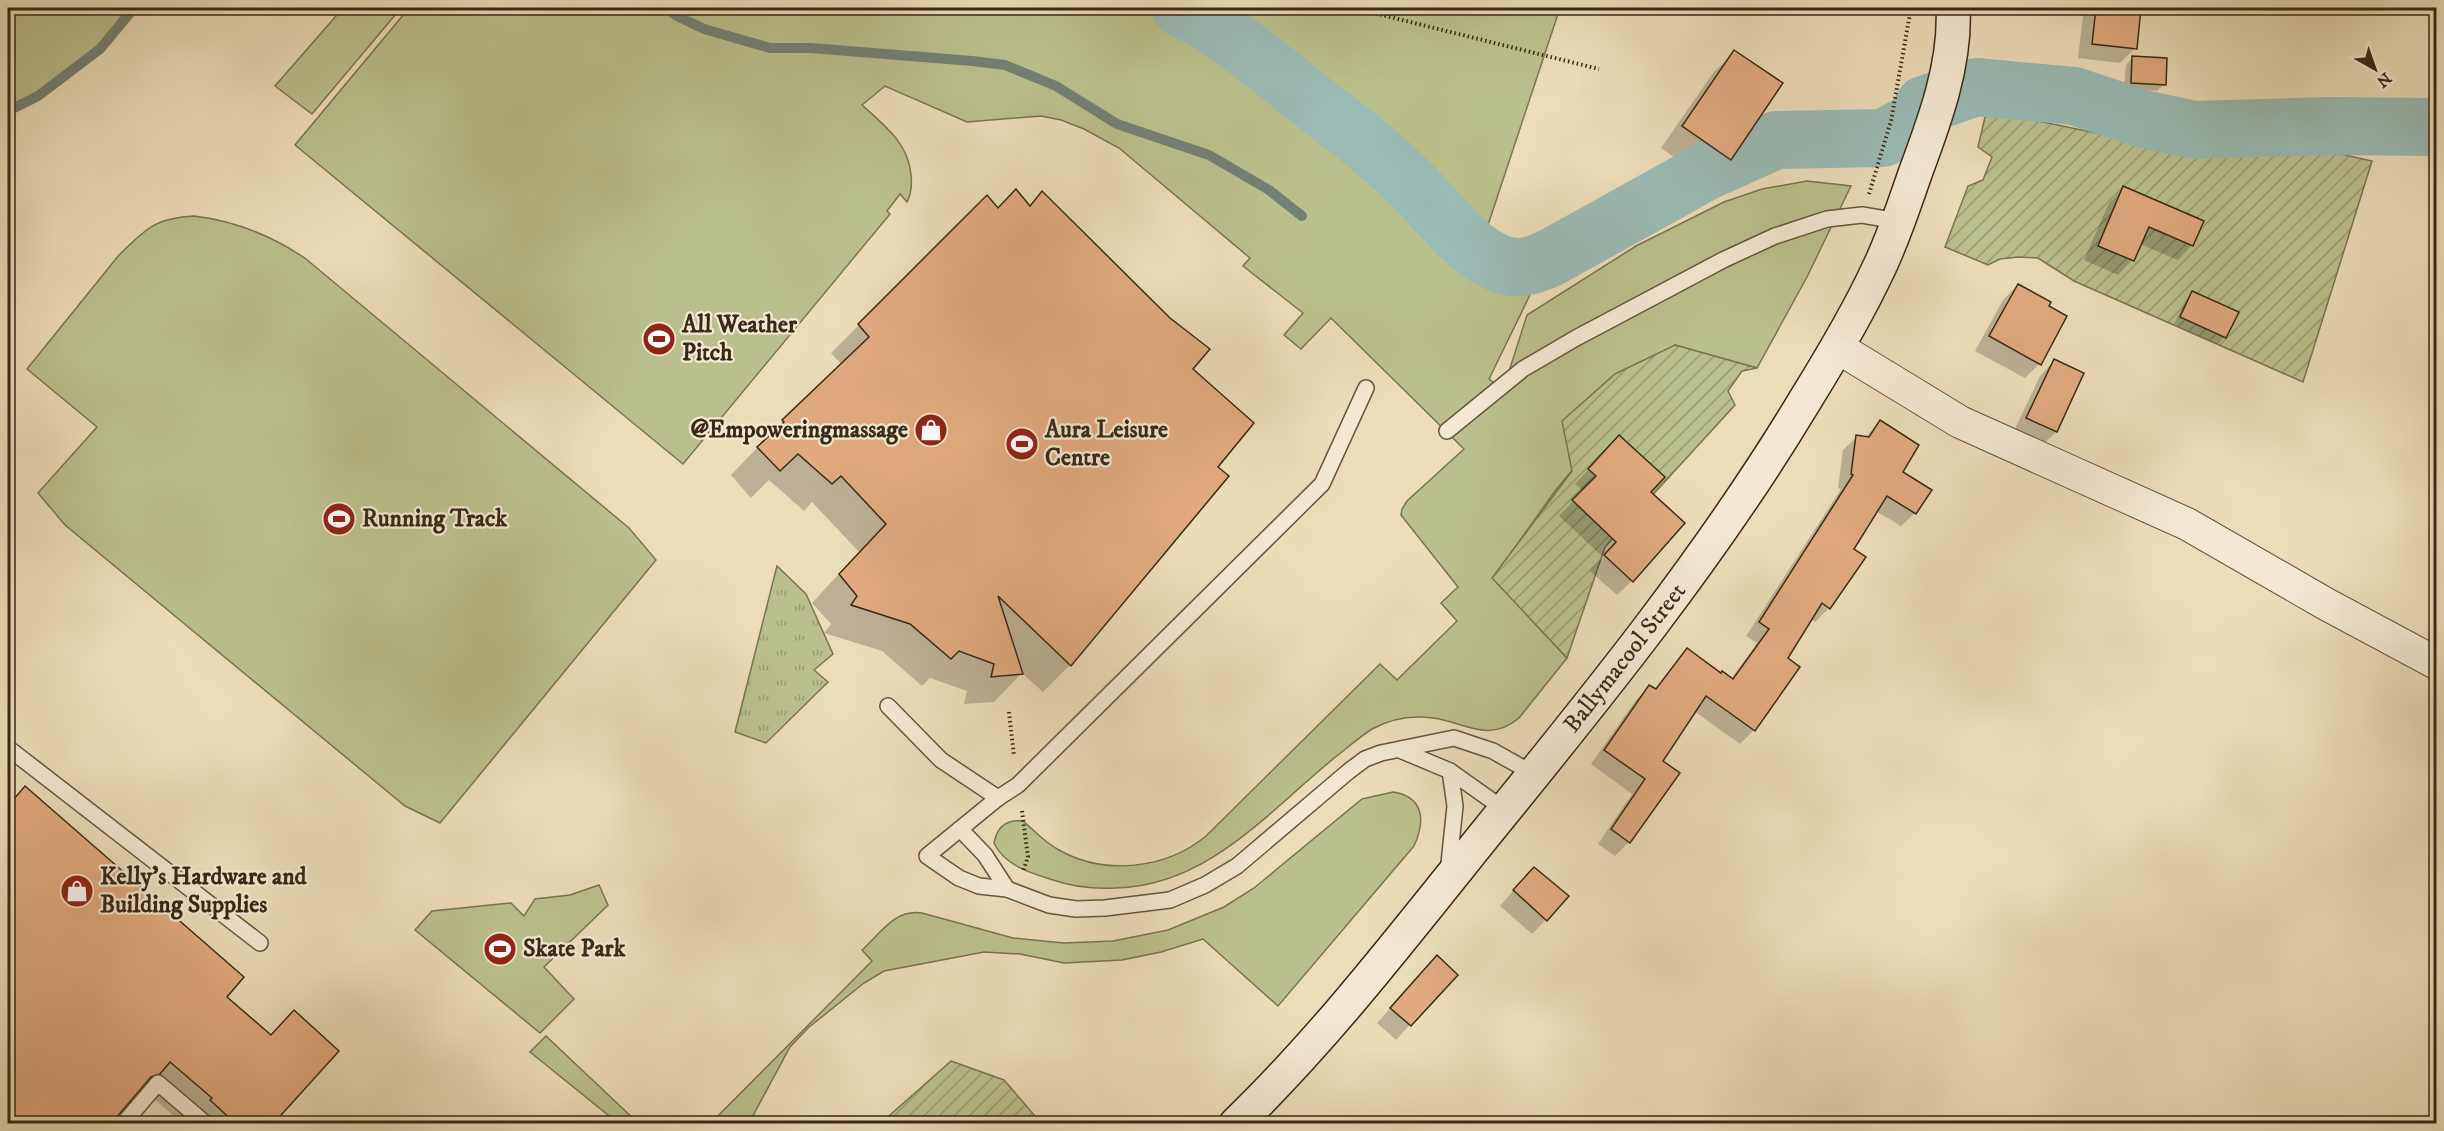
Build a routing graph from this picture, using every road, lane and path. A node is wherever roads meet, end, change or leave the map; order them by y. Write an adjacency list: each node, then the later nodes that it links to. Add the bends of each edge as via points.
1 (1354, 8): 5 (path)
2 (1911, 8): 7 (path, via 1891,121)
3 (1953, 8): 6 (main road)
4 (1976, 8): 6 (main road)
5 (1599, 69)
6 (1943, 90): 8 (main road, Ballymacool Street)
7 (1871, 188)
8 (1898, 221): 9 (main road, Ballymacool Street, via 1877,272); 11 (lane, via 1862,215 1827,219 1744,250 1523,369)
9 (1837, 348): 12 (street, via 1960,422 2187,524); 18 (main road, Ballymacool Street, via 1726,524 1668,605)
10 (1366, 388): 19 (lane, via 1322,484)
11 (1447, 431)
12 (2436, 663)
13 (888, 706): 20 (lane, via 941,760)
14 (1009, 712): 19 (path)
15 (1400, 750): 17 (lane); 18 (lane, via 1454,738 1493,751); 24 (lane, via 1365,759 1236,866 1170,900 1076,909 1049,905)
16 (8, 757): 25 (lane, via 12,751)
17 (1450, 771): 21 (lane); 23 (lane, via 1455,806)
18 (1534, 774): 21 (main road, Ballymacool Street)
19 (1018, 785): 20 (lane); 24 (path, via 1028,857)
20 (998, 798): 22 (lane)
21 (1505, 810): 23 (main road, Ballymacool Street)
22 (960, 829): 24 (lane); 24 (lane, via 927,856 959,878)
23 (1447, 882): 28 (main road, Ballymacool Street, via 1331,1022)
24 (1011, 891)
25 (260, 943)
26 (123, 1124): 27 (lane, via 158,1083)
27 (206, 1124)
28 (1236, 1124)

